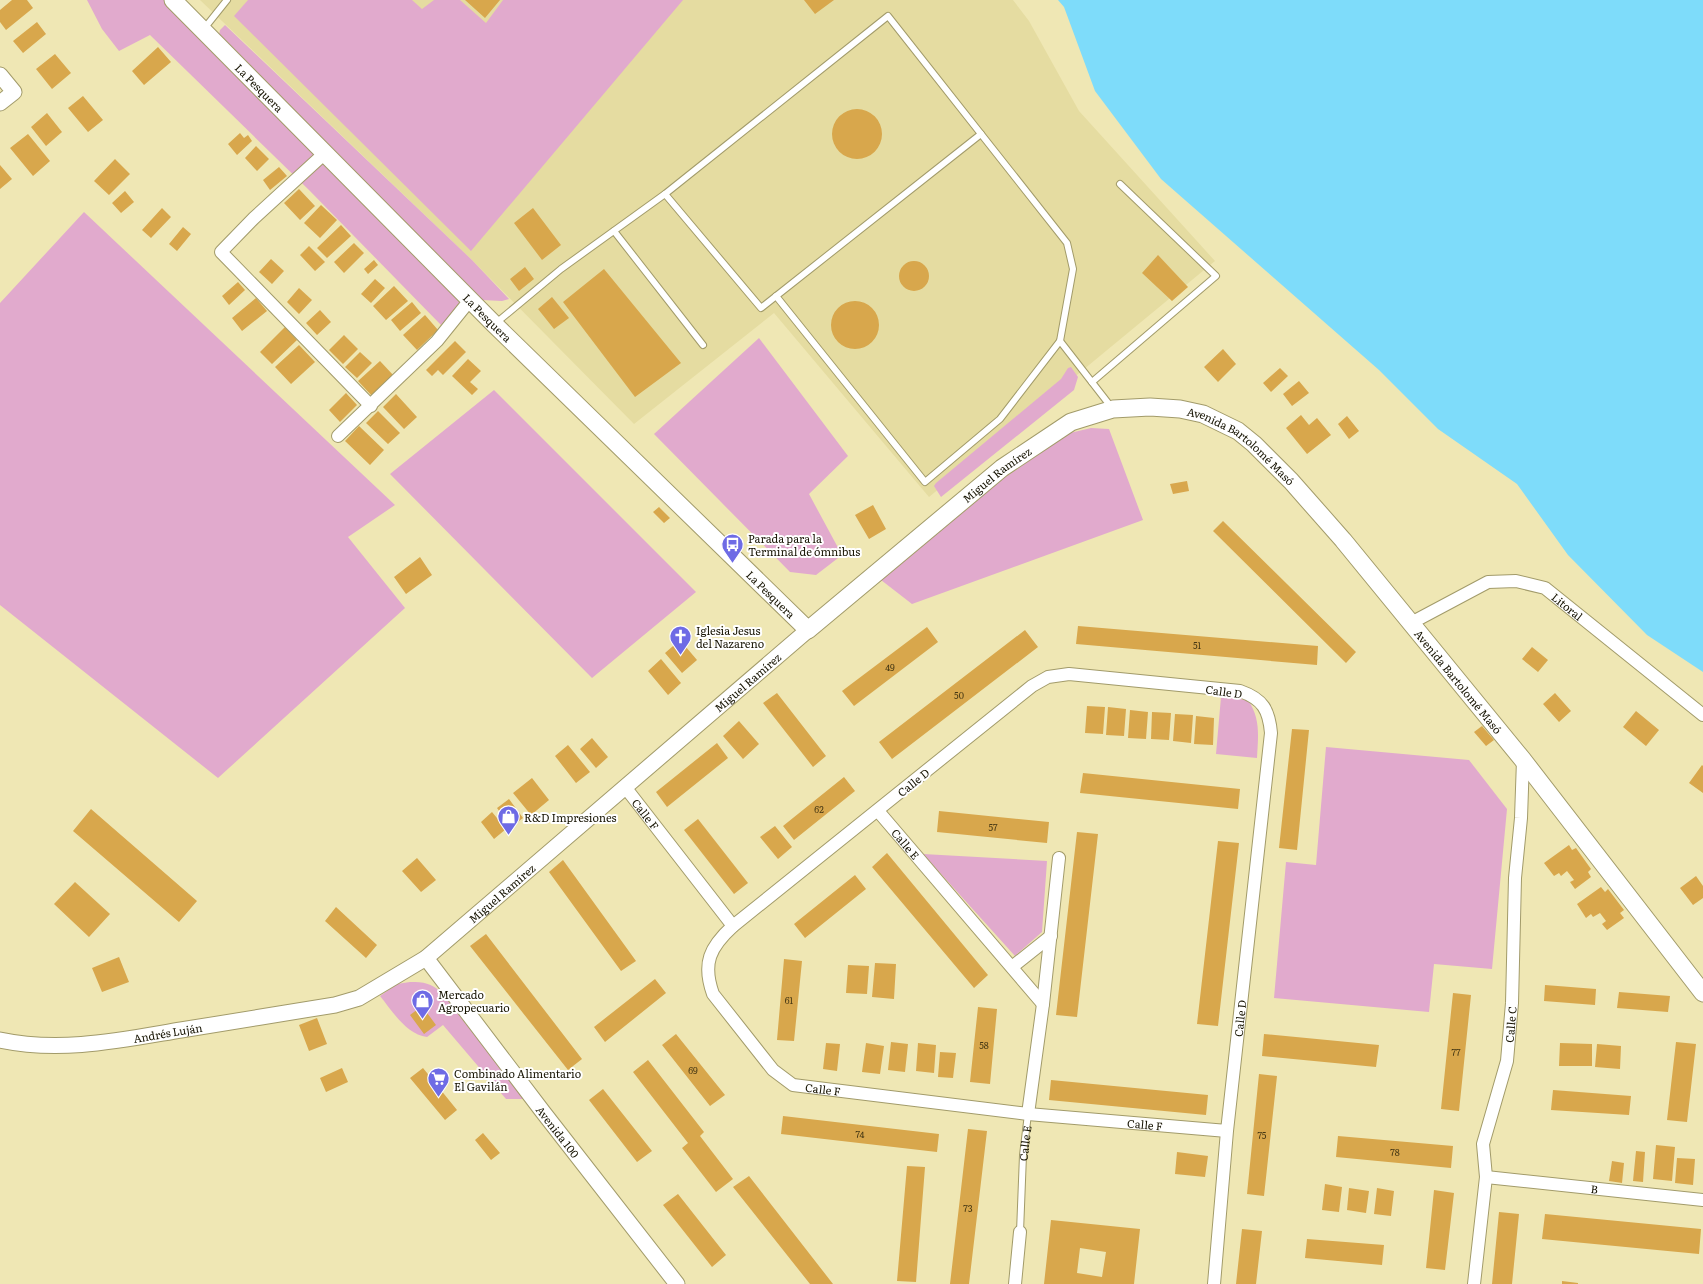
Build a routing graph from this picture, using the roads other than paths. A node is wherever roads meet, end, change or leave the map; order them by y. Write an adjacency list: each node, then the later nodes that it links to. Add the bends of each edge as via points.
1 (173, 0): 3 (main road, La Pesquera)
2 (227, 0): 3 (lane)
3 (203, 30): 7 (main road, La Pesquera)
4 (0, 75): 5 (street, via 14,92)
5 (0, 104)
6 (981, 134): 9 (lane, via 888,16); 11 (lane); 14 (lane, via 1067,243 1073,269)
7 (325, 153): 12 (main road, La Pesquera); 17 (street, via 221,252)
8 (1120, 184): 16 (lane, via 1216,276)
9 (665, 194): 10 (lane); 11 (lane, via 761,308)
10 (614, 231): 13 (lane, via 561,269); 15 (lane)
11 (776, 296): 14 (lane, via 925,482 1000,419)
12 (470, 300): 13 (main road, La Pesquera); 17 (street, via 437,341)
13 (494, 324): 22 (main road, La Pesquera)
14 (1060, 341): 16 (lane)
15 (703, 345)
16 (1092, 382): 18 (lane)
17 (371, 406): 20 (street)
18 (1113, 409): 19 (main road, Miguel Ramírez); 22 (main road, Miguel Ramírez, via 1071,422 1002,468)
19 (1180, 409): 21 (main road, Avenida Bartolomé Masó, via 1203,414 1238,430 1254,444 1292,481)
20 (338, 436)
21 (1411, 623): 23 (street, Litoral, via 1488,582 1516,581 1545,588); 24 (main road, Avenida Bartolomé Masó)
22 (808, 630): 25 (street, Miguel Ramírez)
23 (1703, 715)
24 (1523, 760): 32 (main road, Avenida Bartolomé Masó); 38 (street, Calle C, via 1507,1061 1483,1144)
25 (625, 787): 28 (street, Calle F); 30 (street, Miguel Ramírez)
26 (878, 811): 28 (street, Calle D); 31 (street, Calle E); 37 (street, Calle D, via 1032,686 1048,677 1069,674 1240,691 1252,695 1262,703 1271,733)
27 (1059, 858): 29 (street, Calle E)
28 (732, 926): 36 (street, Calle F, via 720,937 708,961 708,980 713,994 773,1070 793,1085)
29 (1051, 936): 31 (street); 33 (street, Calle E)
30 (426, 958): 34 (street, Miguel Ramírez, via 359,998); 41 (street, Avenida 100)
31 (1012, 967): 33 (street, Calle E)
32 (1703, 993)
33 (1043, 1004): 36 (street, Calle E)
34 (335, 1005): 35 (street, Andrés Luján, via 98,1044 58,1047)
35 (3, 1042)
36 (1028, 1114): 37 (street, Calle F); 40 (lane, Calle E, via 1023,1155)
37 (1227, 1131): 43 (street, Calle D)
38 (1486, 1177): 39 (street, B); 44 (street, Calle C)
39 (1703, 1200)
40 (1020, 1232): 42 (street, Calle E)
41 (677, 1284)
42 (1014, 1284)
43 (1214, 1284)
44 (1474, 1284)

